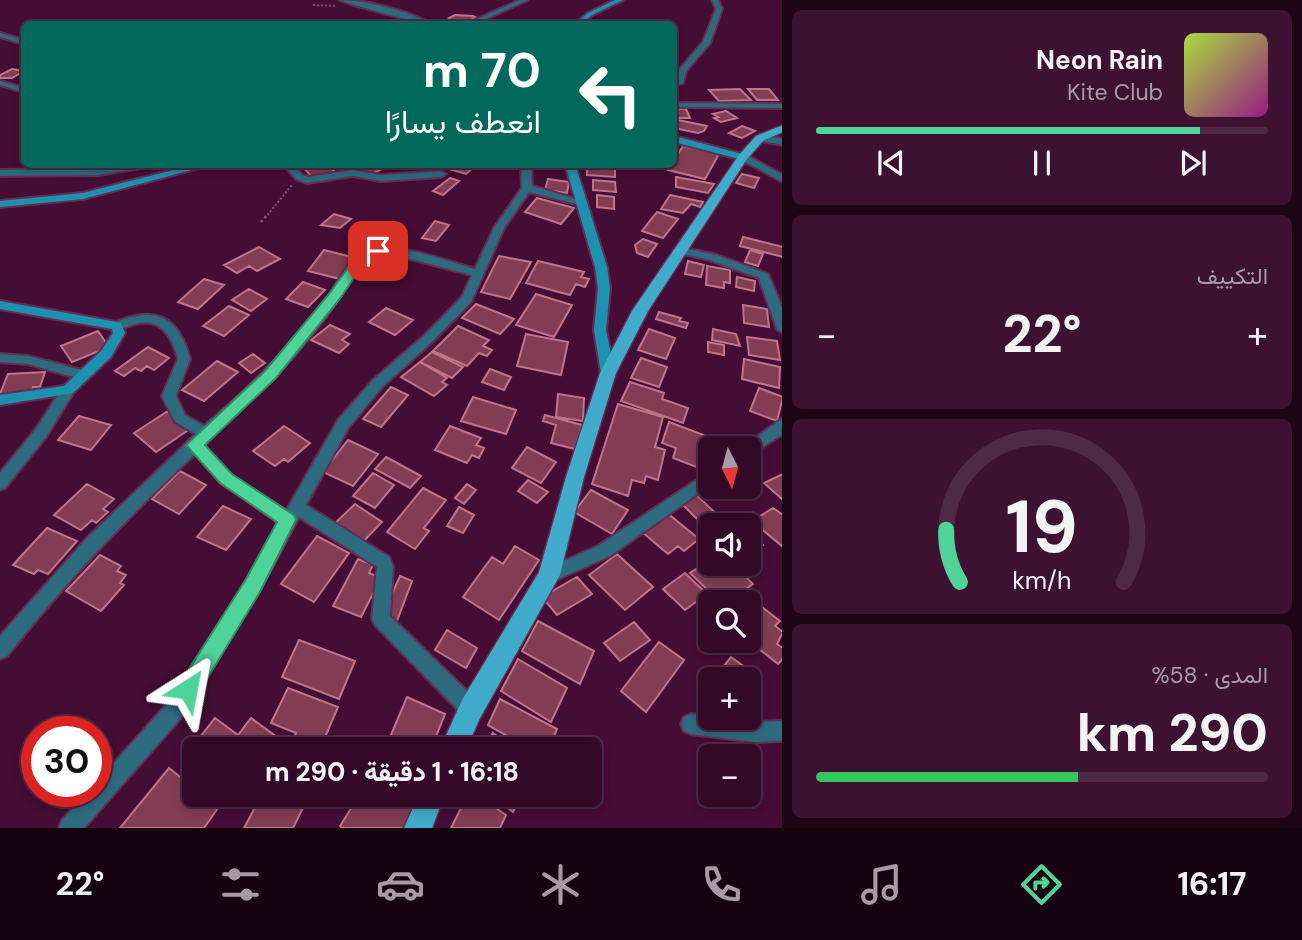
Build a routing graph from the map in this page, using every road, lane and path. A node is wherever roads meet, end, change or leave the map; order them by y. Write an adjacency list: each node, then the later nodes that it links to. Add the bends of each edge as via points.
1 (343, 0): 6 (street)
2 (524, 0): 7 (street)
3 (620, 0): 5 (street)
4 (715, 0): 11 (street, via 719,9 706,43)
5 (609, 2): 8 (street)
6 (420, 21)
7 (475, 21)
8 (582, 21)
9 (0, 35): 10 (street)
10 (21, 41)
11 (677, 82)
12 (0, 83): 13 (street)
13 (21, 89)
14 (677, 105): 15 (street)
15 (782, 106)
16 (782, 128): 17 (main road)
17 (761, 138): 19 (street); 20 (main road)
18 (677, 140): 20 (street)
19 (782, 142)
20 (743, 156): 30 (street); 36 (main road)
21 (133, 168): 26 (street)
22 (197, 168): 31 (street)
23 (291, 168): 29 (street)
24 (526, 168): 32 (street)
25 (571, 168): 33 (street)
26 (119, 170): 27 (street); 31 (street)
27 (0, 173)
28 (441, 174): 29 (street)
29 (299, 177): 35 (path)
30 (782, 179)
31 (132, 186): 34 (street, via 72,198)
32 (527, 188): 33 (street); 37 (street, via 499,228)
33 (580, 202): 42 (street, via 603,277 600,330)
34 (0, 204)
35 (261, 222)
36 (679, 250): 40 (street, via 764,276); 42 (main road)
37 (478, 272): 47 (street, via 390,252 363,256 271,374); 51 (street, via 467,299 378,383 343,424)
38 (0, 305): 39 (street)
39 (117, 326): 43 (street, via 115,342); 47 (street, via 145,318 167,323 184,359 169,396 180,418)
40 (782, 329)
41 (0, 358): 43 (street, via 28,360)
42 (608, 373): 52 (main road)
43 (84, 375): 44 (street)
44 (68, 390): 45 (street); 49 (street)
45 (0, 400)
46 (782, 423): 48 (street)
47 (200, 439): 51 (street, via 226,478); 53 (street, via 118,515 49,588)
48 (761, 440)
49 (0, 484)
50 (698, 485): 52 (street, via 604,551)
51 (292, 513): 54 (street, via 383,562 381,619); 59 (street, via 219,644 173,712)
52 (549, 575): 54 (main road)
53 (0, 650)
54 (471, 709): 57 (main road)
55 (691, 724): 56 (street)
56 (782, 731)
57 (458, 737)
58 (427, 807): 60 (main road)
59 (69, 828)
60 (418, 828)

